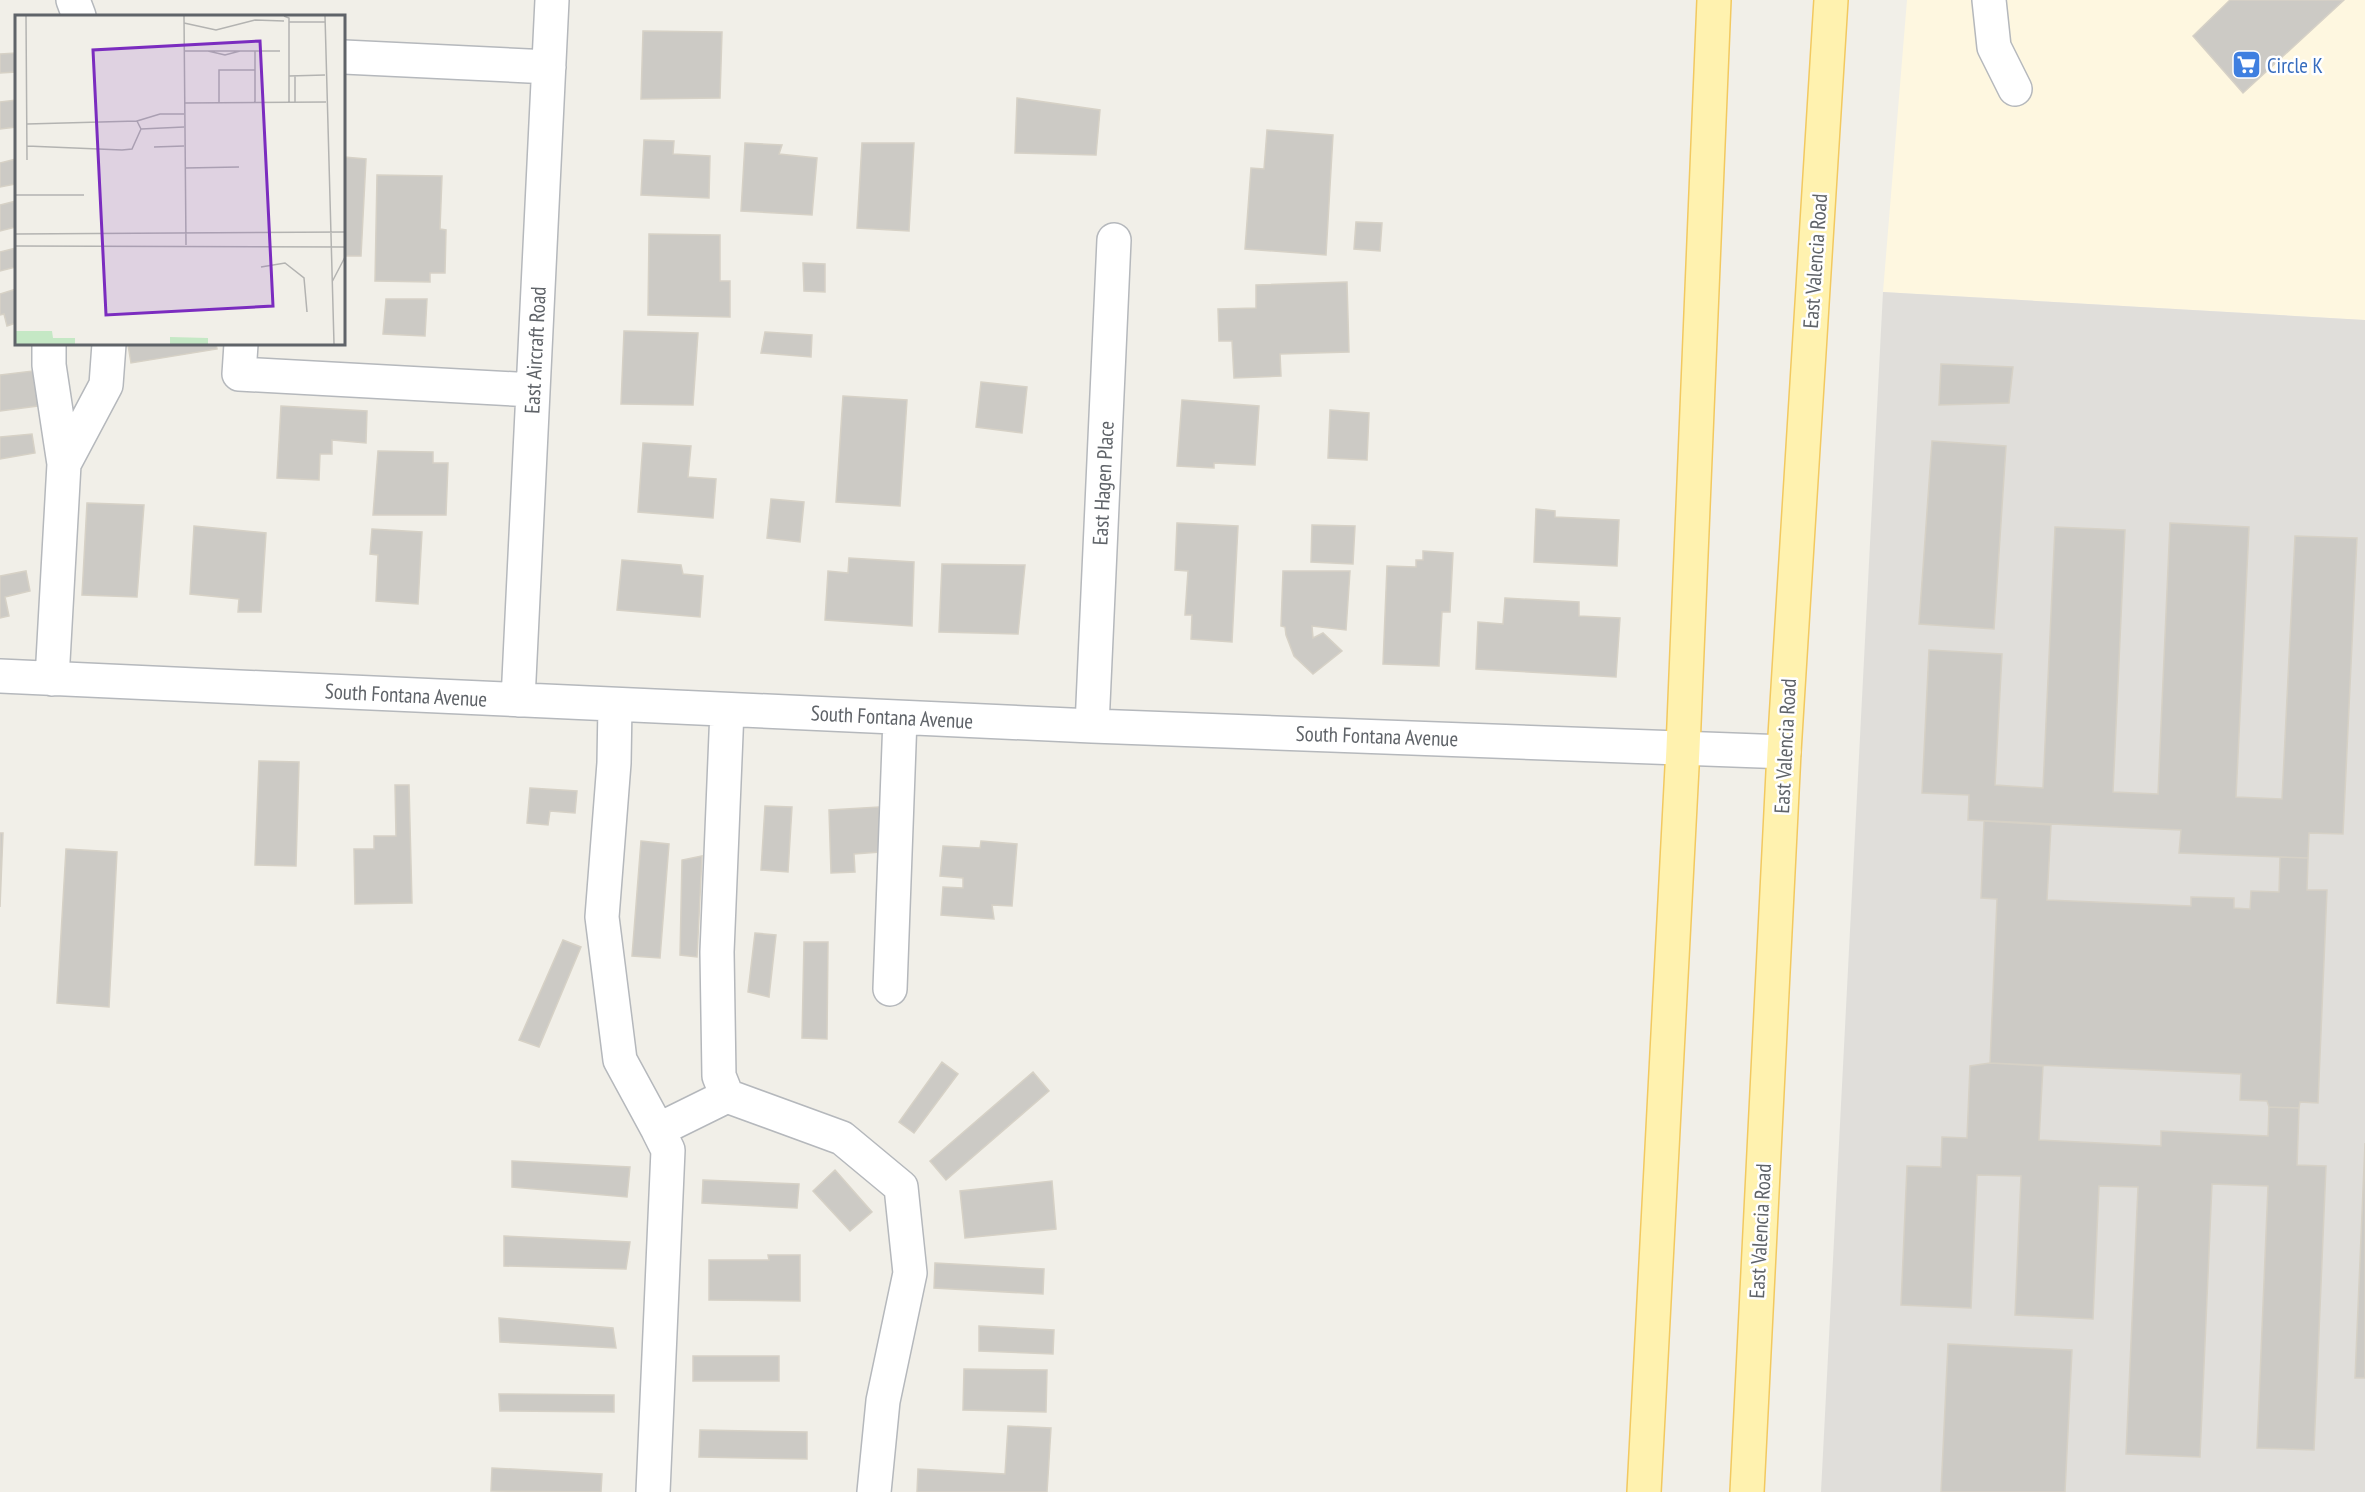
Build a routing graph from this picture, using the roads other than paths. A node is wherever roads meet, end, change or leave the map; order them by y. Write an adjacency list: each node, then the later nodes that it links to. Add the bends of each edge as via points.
1 (73, 0): 6 (street)
2 (552, 0): 8 (street, East Aircraft Road)
3 (1714, 0): 23 (main road)
4 (1831, 0): 24 (main road, East Valencia Road)
5 (1989, 0): 9 (street, via 1994,47)
6 (79, 15)
7 (345, 57): 8 (street)
8 (549, 67): 14 (street, East Aircraft Road)
9 (2015, 89)
10 (1113, 240): 22 (street, East Hagen Place)
11 (49, 345): 15 (street)
12 (109, 345): 15 (street, via 106,385)
13 (241, 345): 14 (street, via 239,374)
14 (533, 390): 18 (street, East Aircraft Road)
15 (64, 464): 17 (street)
16 (0, 676): 17 (street, South Fontana Avenue)
17 (52, 679): 18 (street, South Fontana Avenue)
18 (518, 700): 19 (street, South Fontana Avenue)
19 (615, 705): 20 (street, South Fontana Avenue); 27 (street, via 602,917 620,1060)
20 (728, 710): 21 (street, South Fontana Avenue); 26 (street, via 717,952 719,1076)
21 (900, 718): 22 (street, South Fontana Avenue); 25 (street)
22 (1092, 726): 23 (street, South Fontana Avenue)
23 (1683, 748): 24 (street, South Fontana Avenue); 30 (main road)
24 (1784, 752): 31 (main road, East Valencia Road)
25 (890, 989)
26 (728, 1096): 27 (street); 29 (street, via 842,1138 901,1186 910,1273 883,1401)
27 (658, 1130): 28 (street, via 668,1150)
28 (653, 1492)
29 (874, 1492)
30 (1644, 1492)
31 (1747, 1492)

